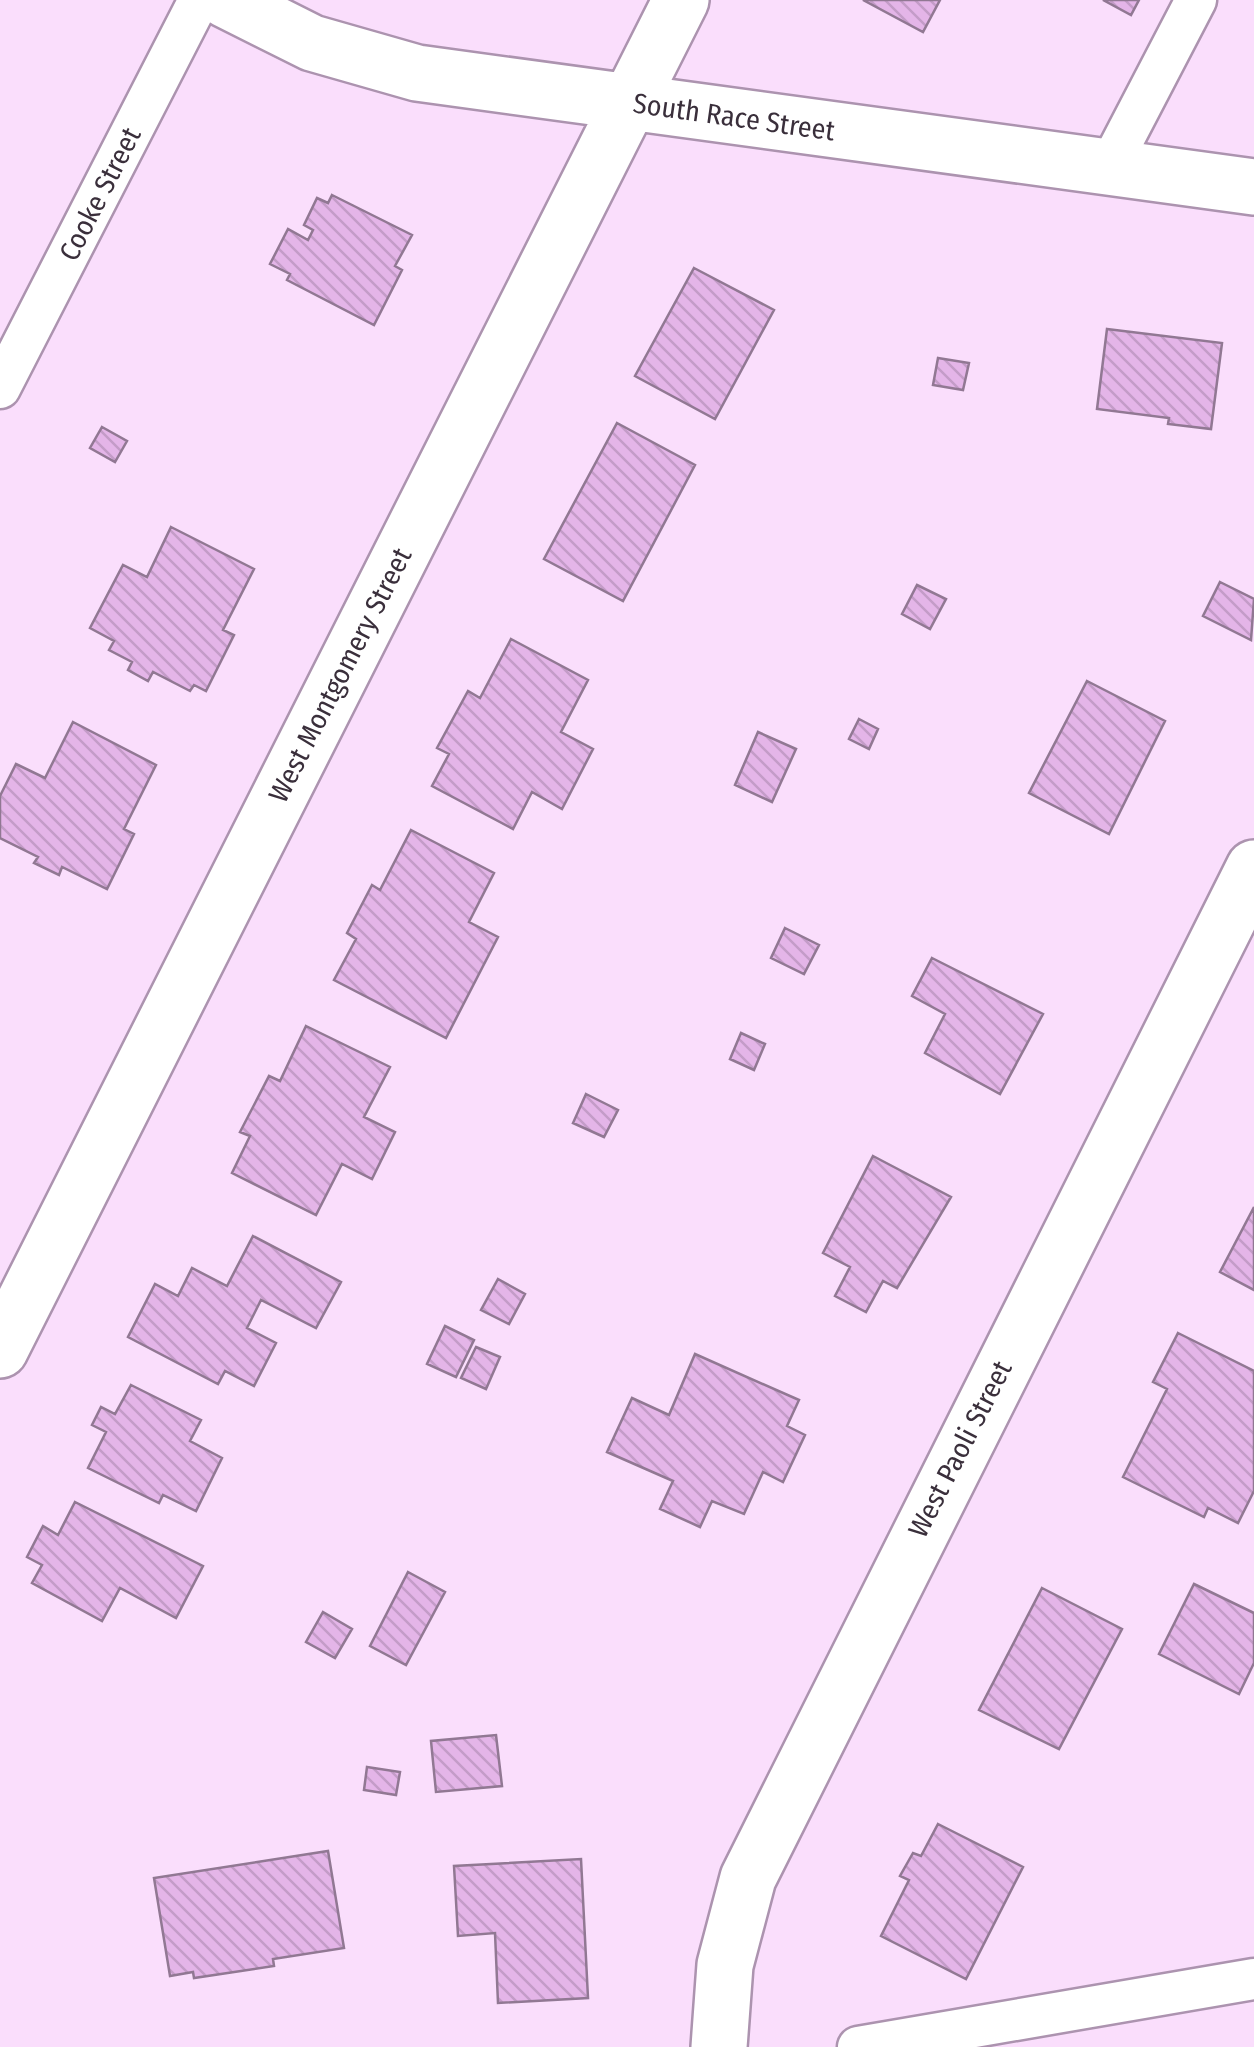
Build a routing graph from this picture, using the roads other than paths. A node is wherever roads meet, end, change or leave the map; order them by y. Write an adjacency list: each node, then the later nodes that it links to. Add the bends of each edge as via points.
1 (199, 0): 8 (lane, Cooke Street)
2 (226, 0): 5 (street, South Race Street, via 312,43 417,72)
3 (681, 0): 5 (street, West Montgomery Street)
4 (1196, 0): 6 (lane)
5 (628, 102): 6 (street, South Race Street); 10 (street, West Montgomery Street)
6 (1107, 171): 7 (street, South Race Street)
7 (1254, 188)
8 (0, 388)
9 (1254, 868): 12 (street, West Paoli Street, via 755,1862 725,1964)
10 (0, 1350)
11 (1254, 1980): 13 (lane)
12 (719, 2047)
13 (858, 2047)

